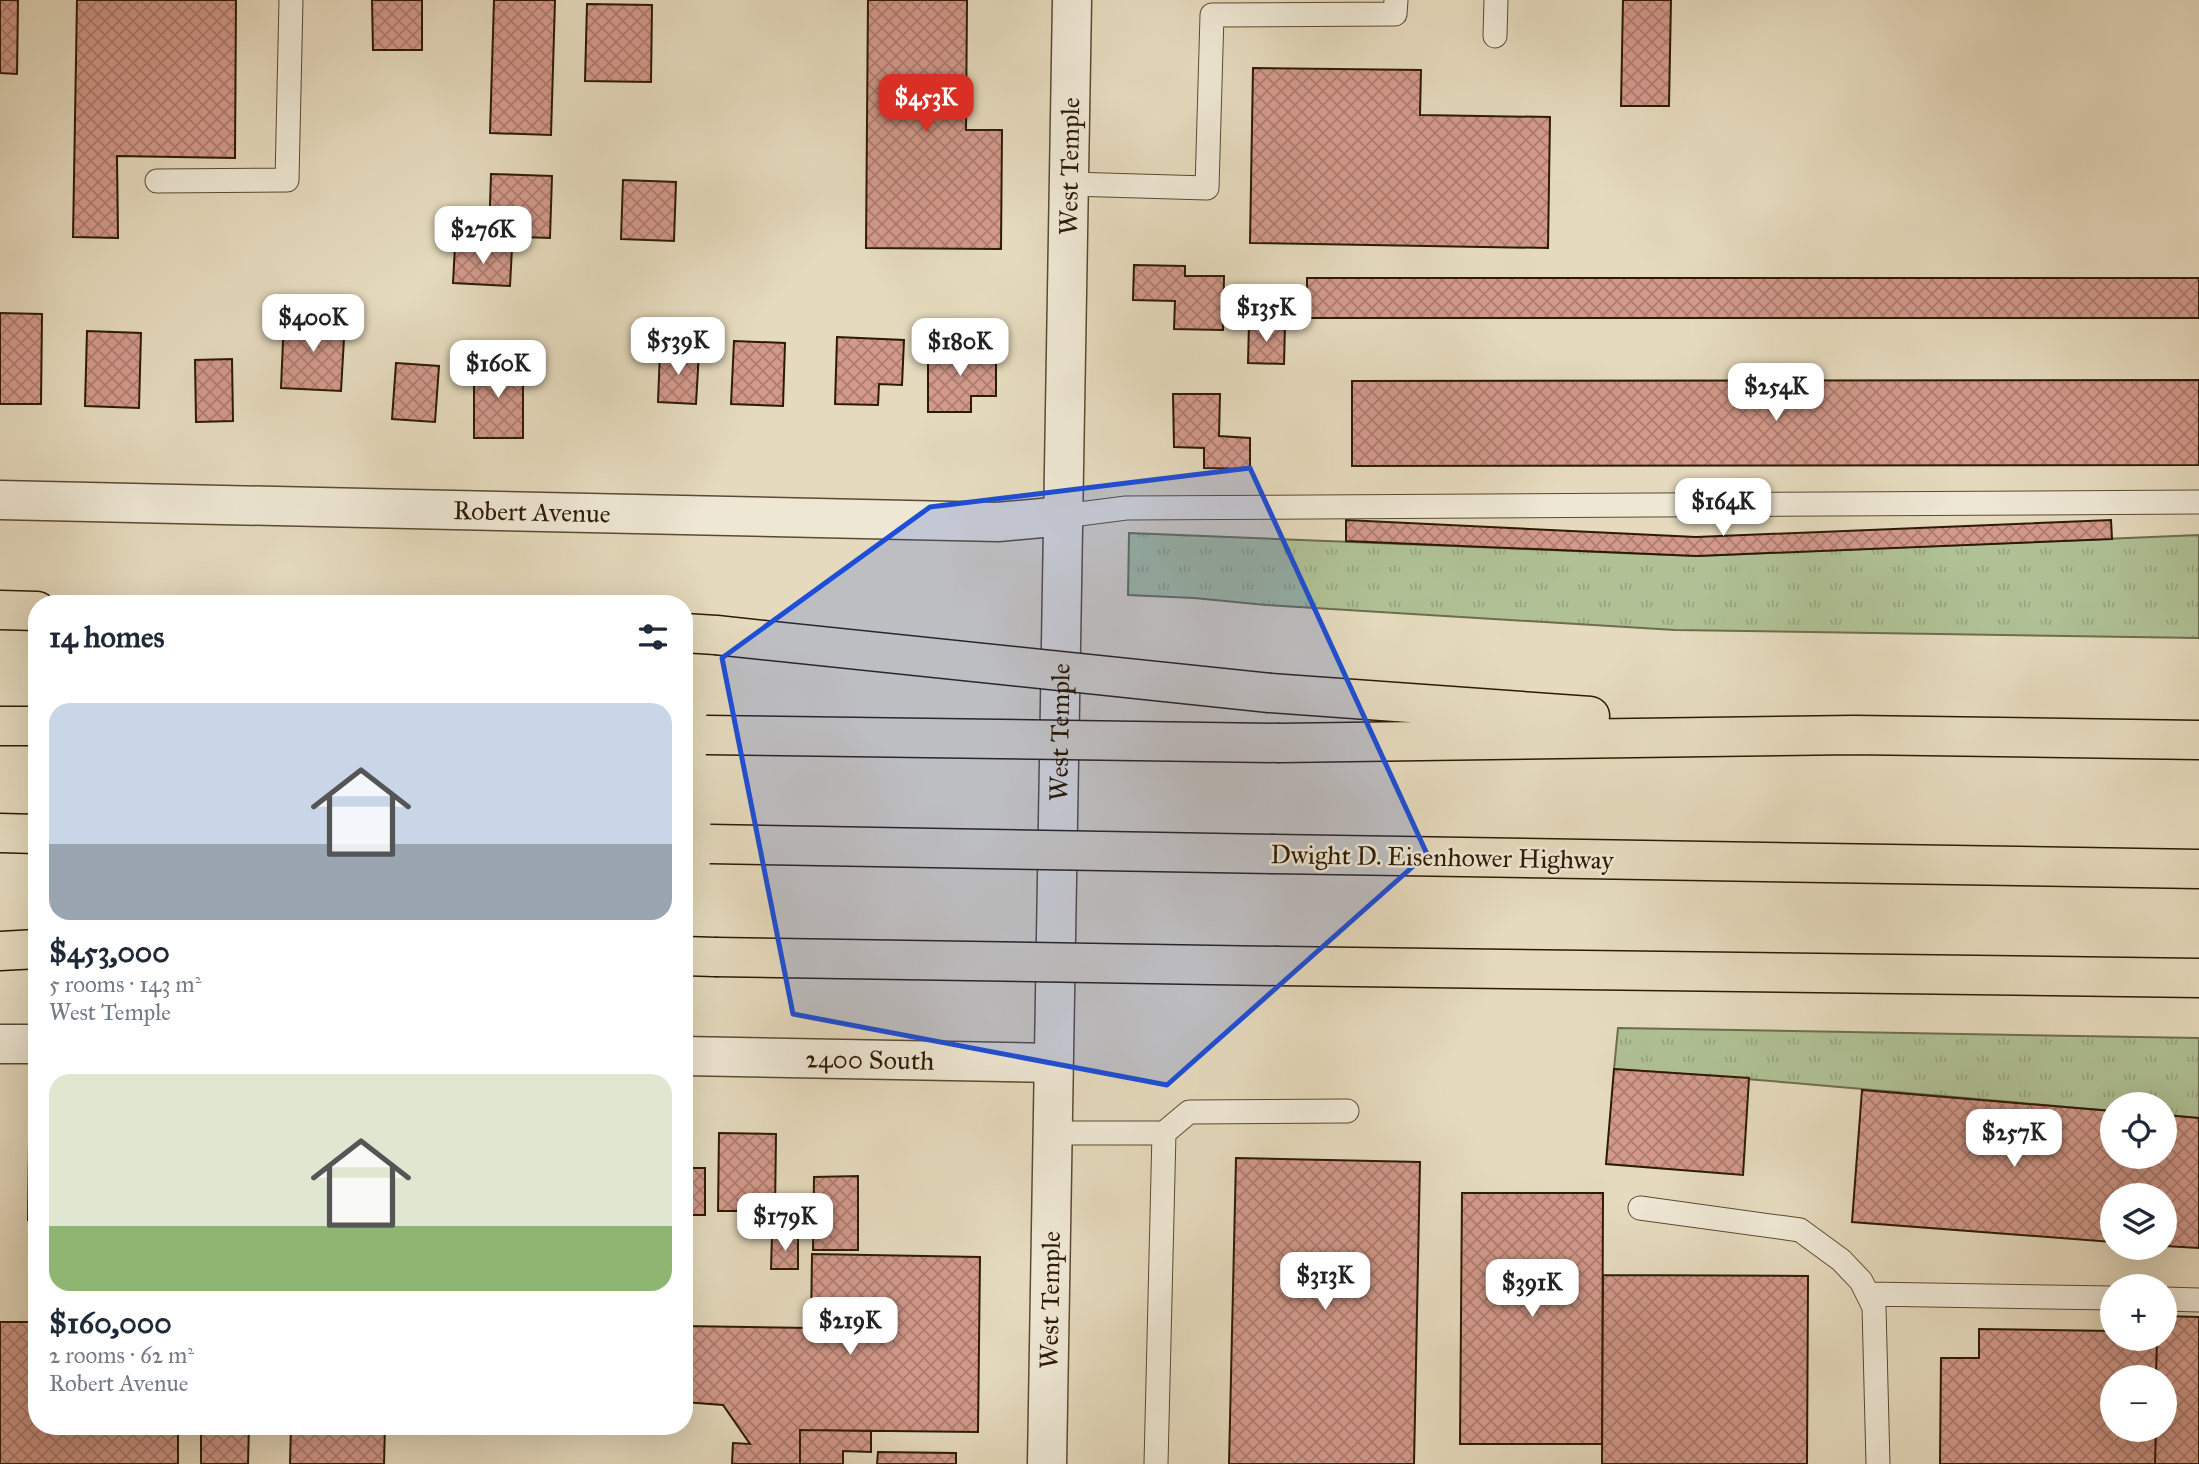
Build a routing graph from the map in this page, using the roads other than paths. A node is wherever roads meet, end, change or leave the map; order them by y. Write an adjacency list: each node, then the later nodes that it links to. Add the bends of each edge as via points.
1 (291, 0): 6 (lane, via 287,180)
2 (1072, 0): 7 (street, West Temple)
3 (1396, 0): 7 (lane, via 1395,15 1212,15 1207,188)
4 (1496, 0): 5 (lane)
5 (1494, 37)
6 (157, 181)
7 (1070, 184): 10 (street, West Temple)
8 (0, 500): 10 (street, Robert Avenue, via 998,522)
9 (2199, 502): 10 (lane, via 1140,508)
10 (1064, 516): 32 (street, West Temple)
11 (0, 610): 12 (highway)
12 (28, 611)
13 (700, 634): 17 (highway, bridge, via 1270,693)
14 (0, 726): 15 (highway)
15 (28, 726)
16 (695, 735): 17 (highway, bridge, via 1280,743)
17 (1854, 735): 18 (highway)
18 (2199, 740)
19 (0, 833): 20 (highway)
20 (28, 834)
21 (697, 844): 22 (highway, Dwight D. Eisenhower Highway, bridge)
22 (2199, 869)
23 (0, 940): 24 (highway)
24 (28, 942)
25 (28, 949): 26 (highway)
26 (0, 951)
27 (700, 956): 28 (highway, bridge)
28 (2199, 978)
29 (0, 1044): 30 (street)
30 (28, 1044)
31 (693, 1056): 32 (street, 2400 South)
32 (1053, 1063): 34 (street, West Temple)
33 (1347, 1111): 35 (lane, via 1189,1112)
34 (1053, 1133): 35 (lane); 41 (street, West Temple)
35 (1164, 1133): 42 (lane)
36 (1640, 1208): 37 (lane, via 1800,1230 1841,1260)
37 (1868, 1294): 38 (lane); 43 (lane, via 1874,1307)
38 (2100, 1298)
39 (2177, 1299): 40 (lane)
40 (2199, 1300)
41 (1047, 1464)
42 (1156, 1464)
43 (1878, 1464)

